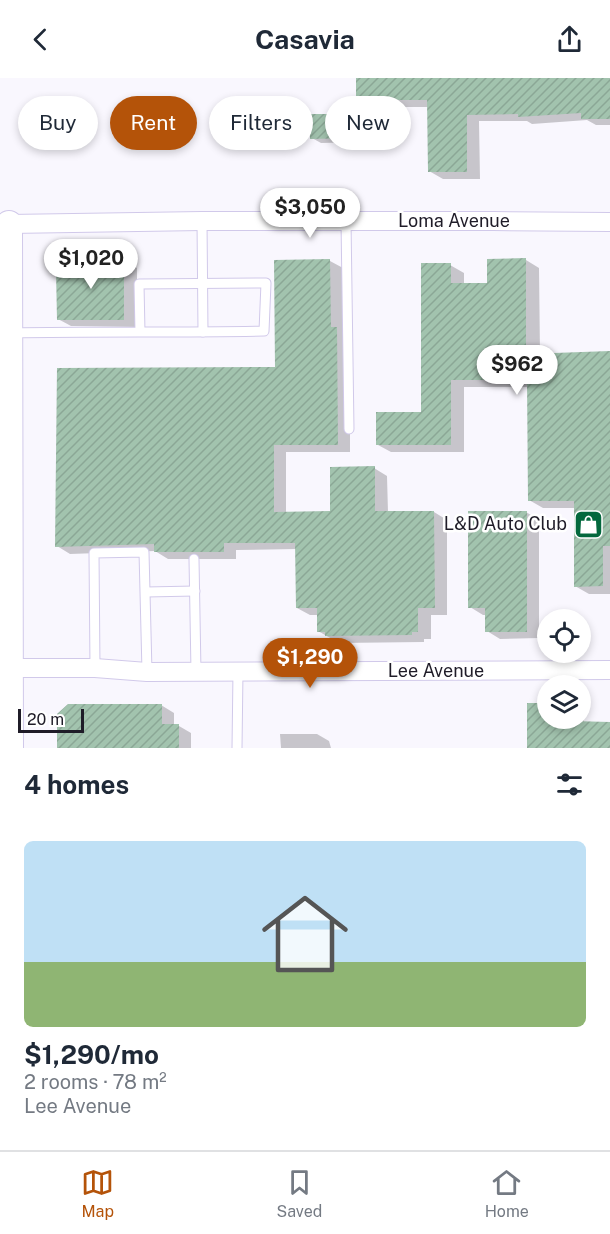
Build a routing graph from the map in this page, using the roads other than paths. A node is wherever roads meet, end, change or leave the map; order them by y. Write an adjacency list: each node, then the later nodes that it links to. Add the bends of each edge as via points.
1 (202, 221): 2 (street, Loma Avenue); 4 (street, Loma Avenue); 5 (lane)
2 (346, 221): 3 (street, Loma Avenue); 9 (lane)
3 (610, 222)
4 (3, 224): 8 (street)
5 (203, 283): 6 (lane, via 139,284); 7 (lane); 7 (lane, via 266,283 264,331)
6 (140, 332): 7 (lane); 8 (lane)
7 (203, 332)
8 (10, 333): 11 (street)
9 (349, 429)
10 (194, 559): 12 (lane)
11 (5, 580): 14 (street)
12 (195, 591): 13 (lane); 18 (lane)
13 (146, 592): 15 (lane, via 144,552 94,553); 17 (lane)
14 (10, 668): 15 (street, Lee Avenue); 20 (street)
15 (95, 668): 17 (street, Lee Avenue)
16 (610, 670): 19 (street, Lee Avenue)
17 (147, 672): 18 (street, Lee Avenue)
18 (196, 672): 19 (street, Lee Avenue)
19 (238, 672): 22 (lane)
20 (5, 704): 21 (street)
21 (10, 748)
22 (237, 748)

